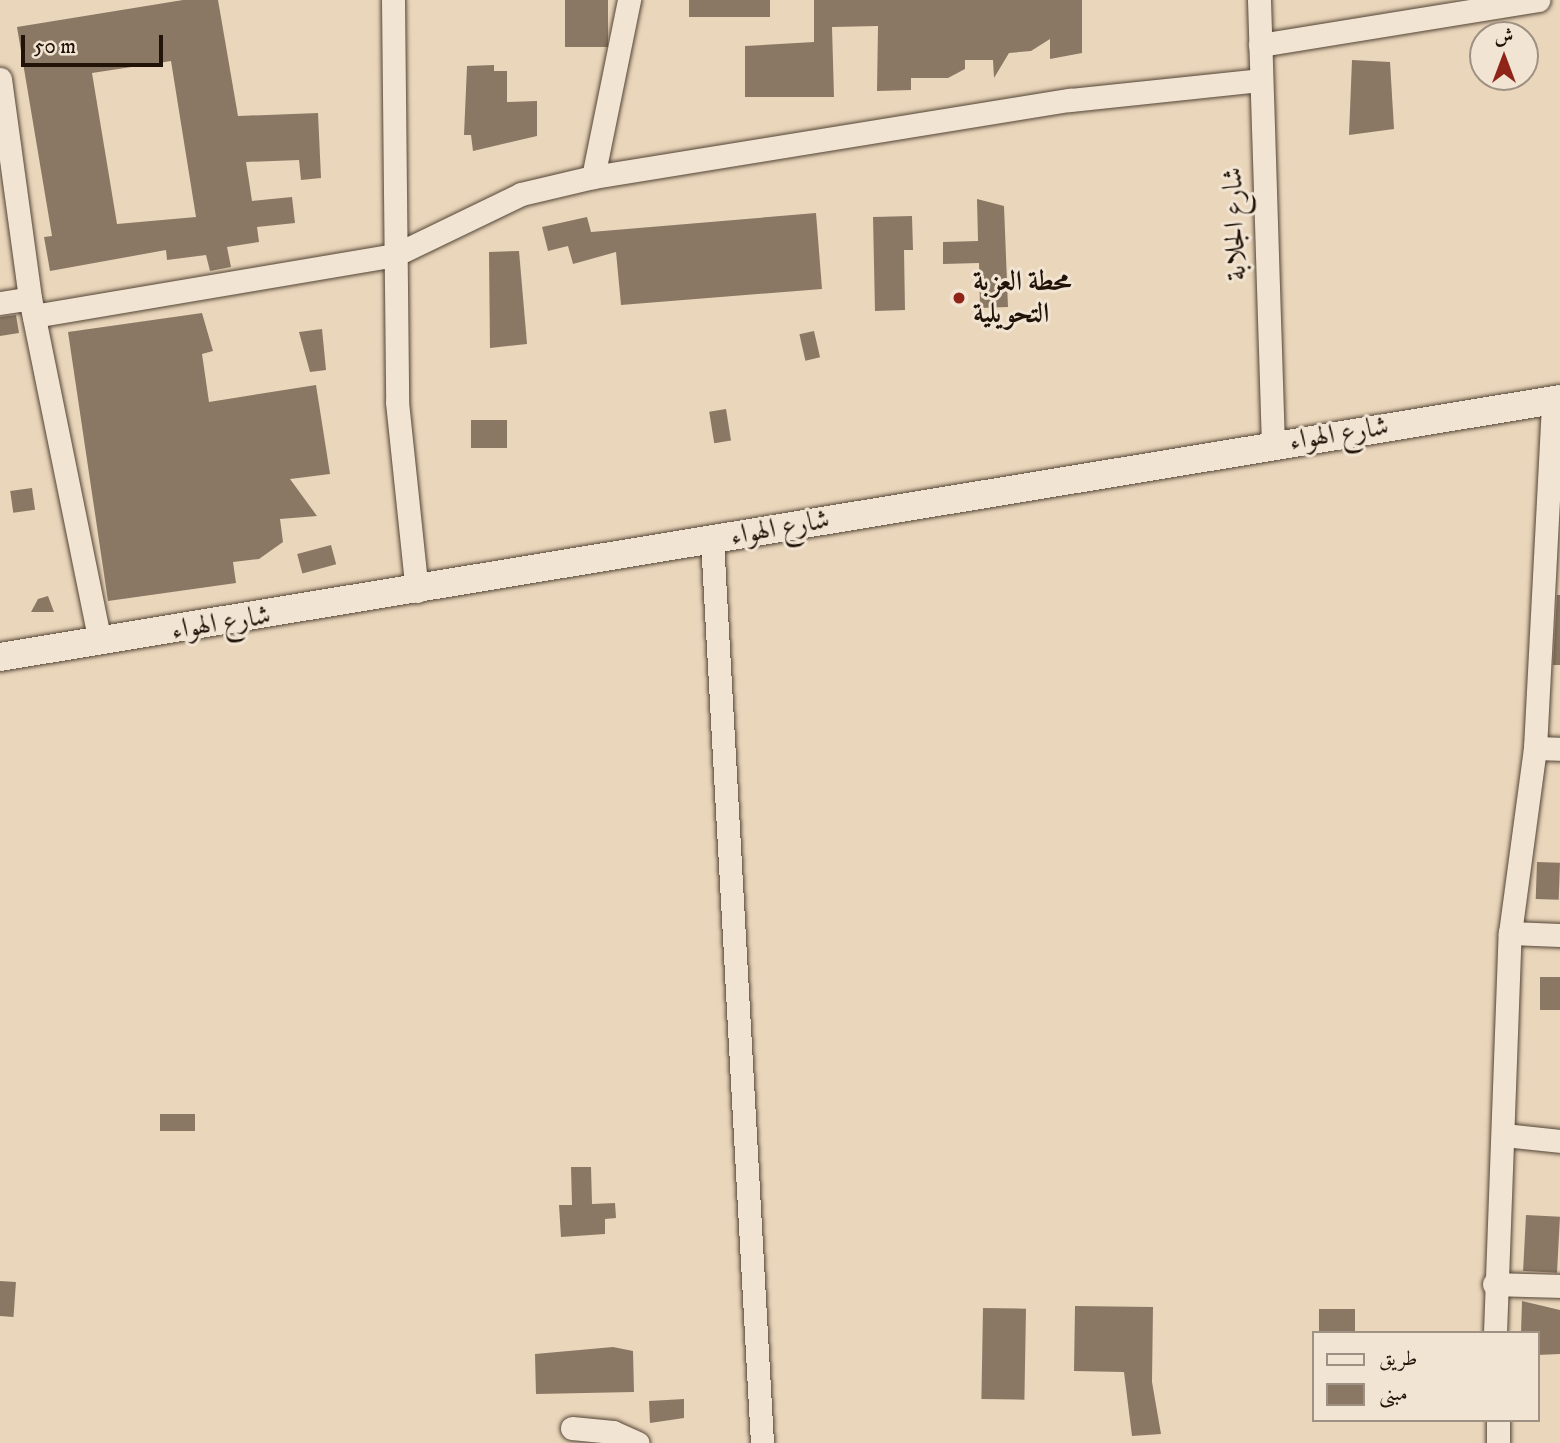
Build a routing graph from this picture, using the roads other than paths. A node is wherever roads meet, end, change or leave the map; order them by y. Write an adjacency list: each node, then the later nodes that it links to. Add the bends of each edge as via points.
1 (393, 0): 10 (street)
2 (629, 0): 9 (street)
3 (1259, 0): 6 (street, شارع الجلابة)
4 (1538, 0): 5 (street)
5 (1431, 8): 6 (street)
6 (1260, 45): 8 (street, شارع الجلابة)
7 (0, 79): 12 (street)
8 (1260, 80): 9 (street, via 1070,100); 14 (street, شارع الجلابة)
9 (593, 177): 10 (street, via 521,194)
10 (395, 255): 12 (street); 16 (street, via 397,402)
11 (0, 303): 12 (street)
12 (32, 307): 17 (street)
13 (1557, 400): 14 (street, شارع الهواء); 19 (street)
14 (1273, 445): 15 (street, شارع الهواء)
15 (712, 540): 16 (street, شارع الهواء); 31 (street)
16 (417, 591): 17 (street, شارع الهواء)
17 (100, 642): 18 (street, شارع الهواء)
18 (0, 657)
19 (1535, 748): 20 (street); 21 (street)
20 (1560, 749)
21 (1510, 933): 22 (street); 23 (street)
22 (1560, 935)
23 (1504, 1135): 24 (street); 25 (street)
24 (1560, 1141)
25 (1494, 1284): 26 (street); 27 (street)
26 (1560, 1286)
27 (1495, 1331)
28 (1498, 1422): 32 (street)
29 (572, 1428): 30 (street, via 613,1432)
30 (638, 1443)
31 (762, 1443)
32 (1498, 1443)

